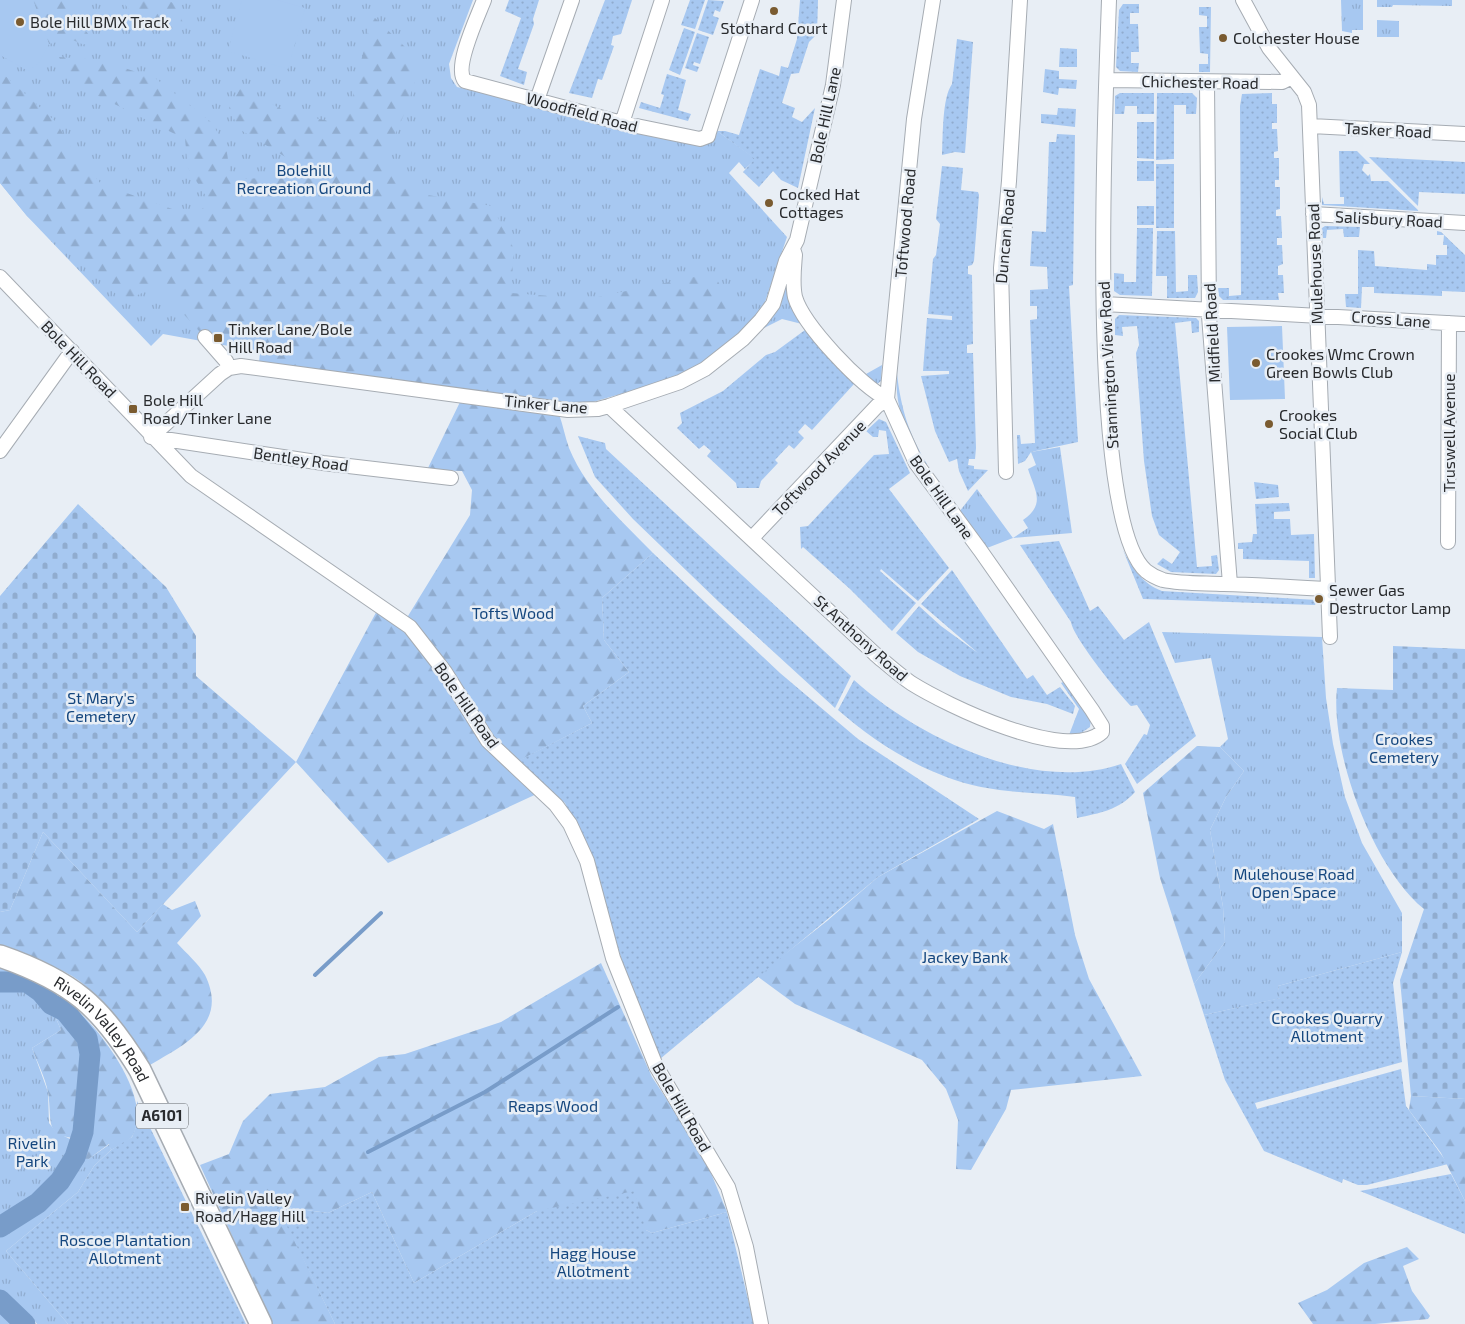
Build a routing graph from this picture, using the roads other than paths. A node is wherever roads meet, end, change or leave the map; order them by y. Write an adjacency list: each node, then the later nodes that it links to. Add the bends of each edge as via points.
1 (484, 0): 13 (street, Woodfield Road, via 461,65 462,77 465,81)
2 (572, 0): 13 (street)
3 (662, 0): 14 (street)
4 (752, 0): 14 (street, Woodfield Road, via 705,138 694,139)
5 (844, 0): 19 (street, Bole Hill Lane, via 833,85)
6 (933, 0): 29 (street, Toftwood Road, via 914,119)
7 (1020, 0): 34 (street, Duncan Road, via 1001,268)
8 (1109, 0): 11 (street, Stannington View Road)
9 (1242, 0): 10 (street, Mulehouse Road, via 1268,48)
10 (1292, 77): 12 (street, Chichester Road, via 1282,82); 15 (street, Mulehouse Road, via 1308,98)
11 (1106, 80): 12 (street, Chichester Road); 21 (street, Stannington View Road)
12 (1207, 82): 22 (street, Midfield Road)
13 (537, 100): 14 (street, Woodfield Road)
14 (622, 123)
15 (1311, 126): 16 (street, Tasker Road); 17 (street, Mulehouse Road)
16 (1465, 134)
17 (1313, 214): 18 (street, Salisbury Road); 23 (street, Mulehouse Road)
18 (1465, 223)
19 (793, 249): 29 (street, Bole Hill Lane, via 795,297 806,319 849,370 876,394); 30 (street, Tinker Lane, via 783,268 773,304 732,349 687,379)
20 (0, 277): 27 (street, Bole Hill Road)
21 (1104, 304): 22 (street, Cross Lane); 39 (street, Stannington View Road, via 1111,445 1124,524 1135,557 1146,571 1160,579)
22 (1208, 309): 23 (street, Cross Lane); 39 (street, Midfield Road)
23 (1316, 315): 24 (street, Cross Lane); 40 (street, Mulehouse Road)
24 (1449, 323): 25 (street, Cross Lane); 37 (street, Truswell Avenue)
25 (1465, 324)
26 (205, 337): 28 (street)
27 (72, 351): 31 (street, Bole Hill Road); 33 (street)
28 (229, 368): 30 (street, Tinker Lane, via 258,367 568,410); 31 (street)
29 (887, 399): 32 (street, Toftwood Road); 36 (street, Toftwood Avenue)
30 (609, 406): 36 (street, St Anthony Road)
31 (152, 437): 35 (street, Bentley Road); 44 (street, Bole Hill Road, via 191,476 410,627 445,672 488,741 556,805 570,824 587,861 610,950 656,1066 728,1187 744,1239)
32 (905, 443): 38 (street, Bole Hill Lane)
33 (0, 451)
34 (1006, 472)
35 (451, 478)
36 (752, 538): 38 (street, St Anthony Road, via 875,654 912,684 1018,732 1051,740 1096,738 1102,732 1102,726)
37 (1448, 542)
38 (980, 550)
39 (1230, 584): 40 (street, Stannington View Road)
40 (1327, 589): 41 (street, Mulehouse Road)
41 (1330, 638)
42 (0, 956): 43 (main road, Rivelin Valley Road / A6101, via 36,969 88,1001 123,1042 140,1070)
43 (261, 1324)
44 (761, 1324)

